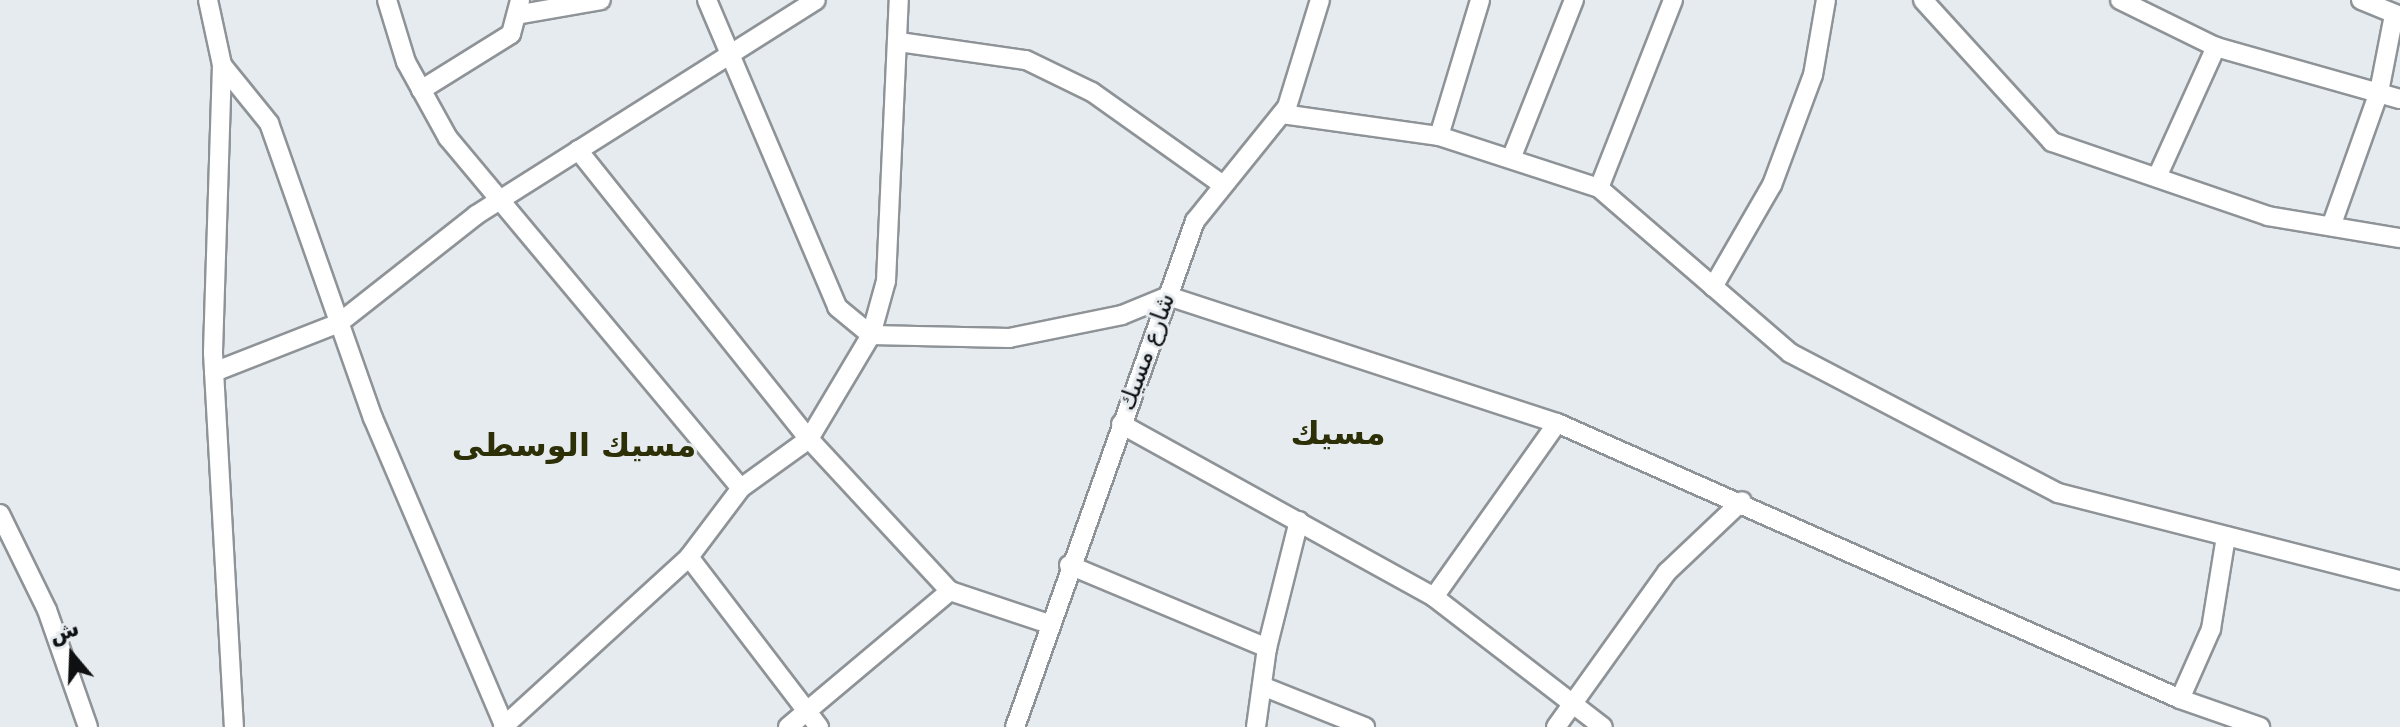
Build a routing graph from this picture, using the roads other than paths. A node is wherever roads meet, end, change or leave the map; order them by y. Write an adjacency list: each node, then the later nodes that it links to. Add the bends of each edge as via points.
1 (208, 0): 20 (street)
2 (387, 0): 21 (street)
3 (601, 0): 15 (street)
4 (707, 0): 19 (street)
5 (816, 0): 19 (street)
6 (899, 0): 17 (street)
7 (1320, 0): 24 (street, شارع مسيك)
8 (1480, 0): 25 (street)
9 (1574, 0): 27 (street)
10 (1673, 0): 30 (street)
11 (1826, 0): 34 (street, via 1813,75 1772,185)
12 (1923, 0): 28 (street, via 2052,142)
13 (2120, 0): 18 (street)
14 (2361, 0): 16 (street)
15 (521, 7): 21 (street, via 511,34)
16 (2397, 16): 22 (street)
17 (899, 42): 29 (street, via 1026,60 1092,92); 37 (street, via 886,281)
18 (2216, 47): 22 (street); 28 (street)
19 (725, 58): 26 (street); 37 (street, via 837,307)
20 (222, 65): 36 (street, via 269,123); 38 (street)
21 (421, 90): 31 (street)
22 (2379, 92): 23 (street); 32 (street)
23 (2400, 99)
24 (1282, 114): 25 (street); 29 (street, شارع مسيك)
25 (1439, 136): 27 (street)
26 (578, 150): 31 (street); 41 (street)
27 (1511, 159): 30 (street)
28 (2157, 177): 32 (street, via 2268,216)
29 (1220, 183): 35 (street, شارع مسيك, via 1195,221)
30 (1599, 188): 34 (street)
31 (497, 201): 36 (street); 42 (street)
32 (2333, 221): 33 (street)
33 (2400, 238)
34 (1713, 287): 46 (street, via 1790,353 2058,493)
35 (1168, 296): 37 (street, via 1122,315 1009,338); 39 (street); 40 (street, شارع مسيك)
36 (339, 323): 38 (street); 59 (street)
37 (871, 335): 41 (street)
38 (214, 372): 58 (street)
39 (1557, 423): 43 (street); 51 (street)
40 (1121, 424): 45 (street); 48 (street, شارع مسيك)
41 (809, 439): 42 (street); 50 (street)
42 (741, 488): 47 (street)
43 (1742, 501): 55 (street); 56 (street, via 1667,572)
44 (0, 514): 60 (street, via 47,610)
45 (1299, 521): 51 (street); 53 (street)
46 (2226, 536): 49 (street); 55 (street, via 2211,629)
47 (689, 557): 57 (street); 59 (street)
48 (1069, 565): 52 (street, شارع مسيك); 53 (street)
49 (2400, 580)
50 (950, 591): 52 (street); 57 (street)
51 (1434, 597): 56 (street)
52 (1049, 624): 63 (street, شارع مسيك)
53 (1267, 648): 54 (street)
54 (1262, 686): 64 (street); 65 (street)
55 (2180, 699): 68 (street)
56 (1568, 704): 66 (street); 67 (street)
57 (809, 710): 61 (street); 62 (street)
58 (235, 725)
59 (504, 726)
60 (88, 727)
61 (788, 727)
62 (819, 727)
63 (1015, 727)
64 (1256, 727)
65 (1365, 727)
66 (1556, 727)
67 (1603, 727)
68 (2260, 727)

